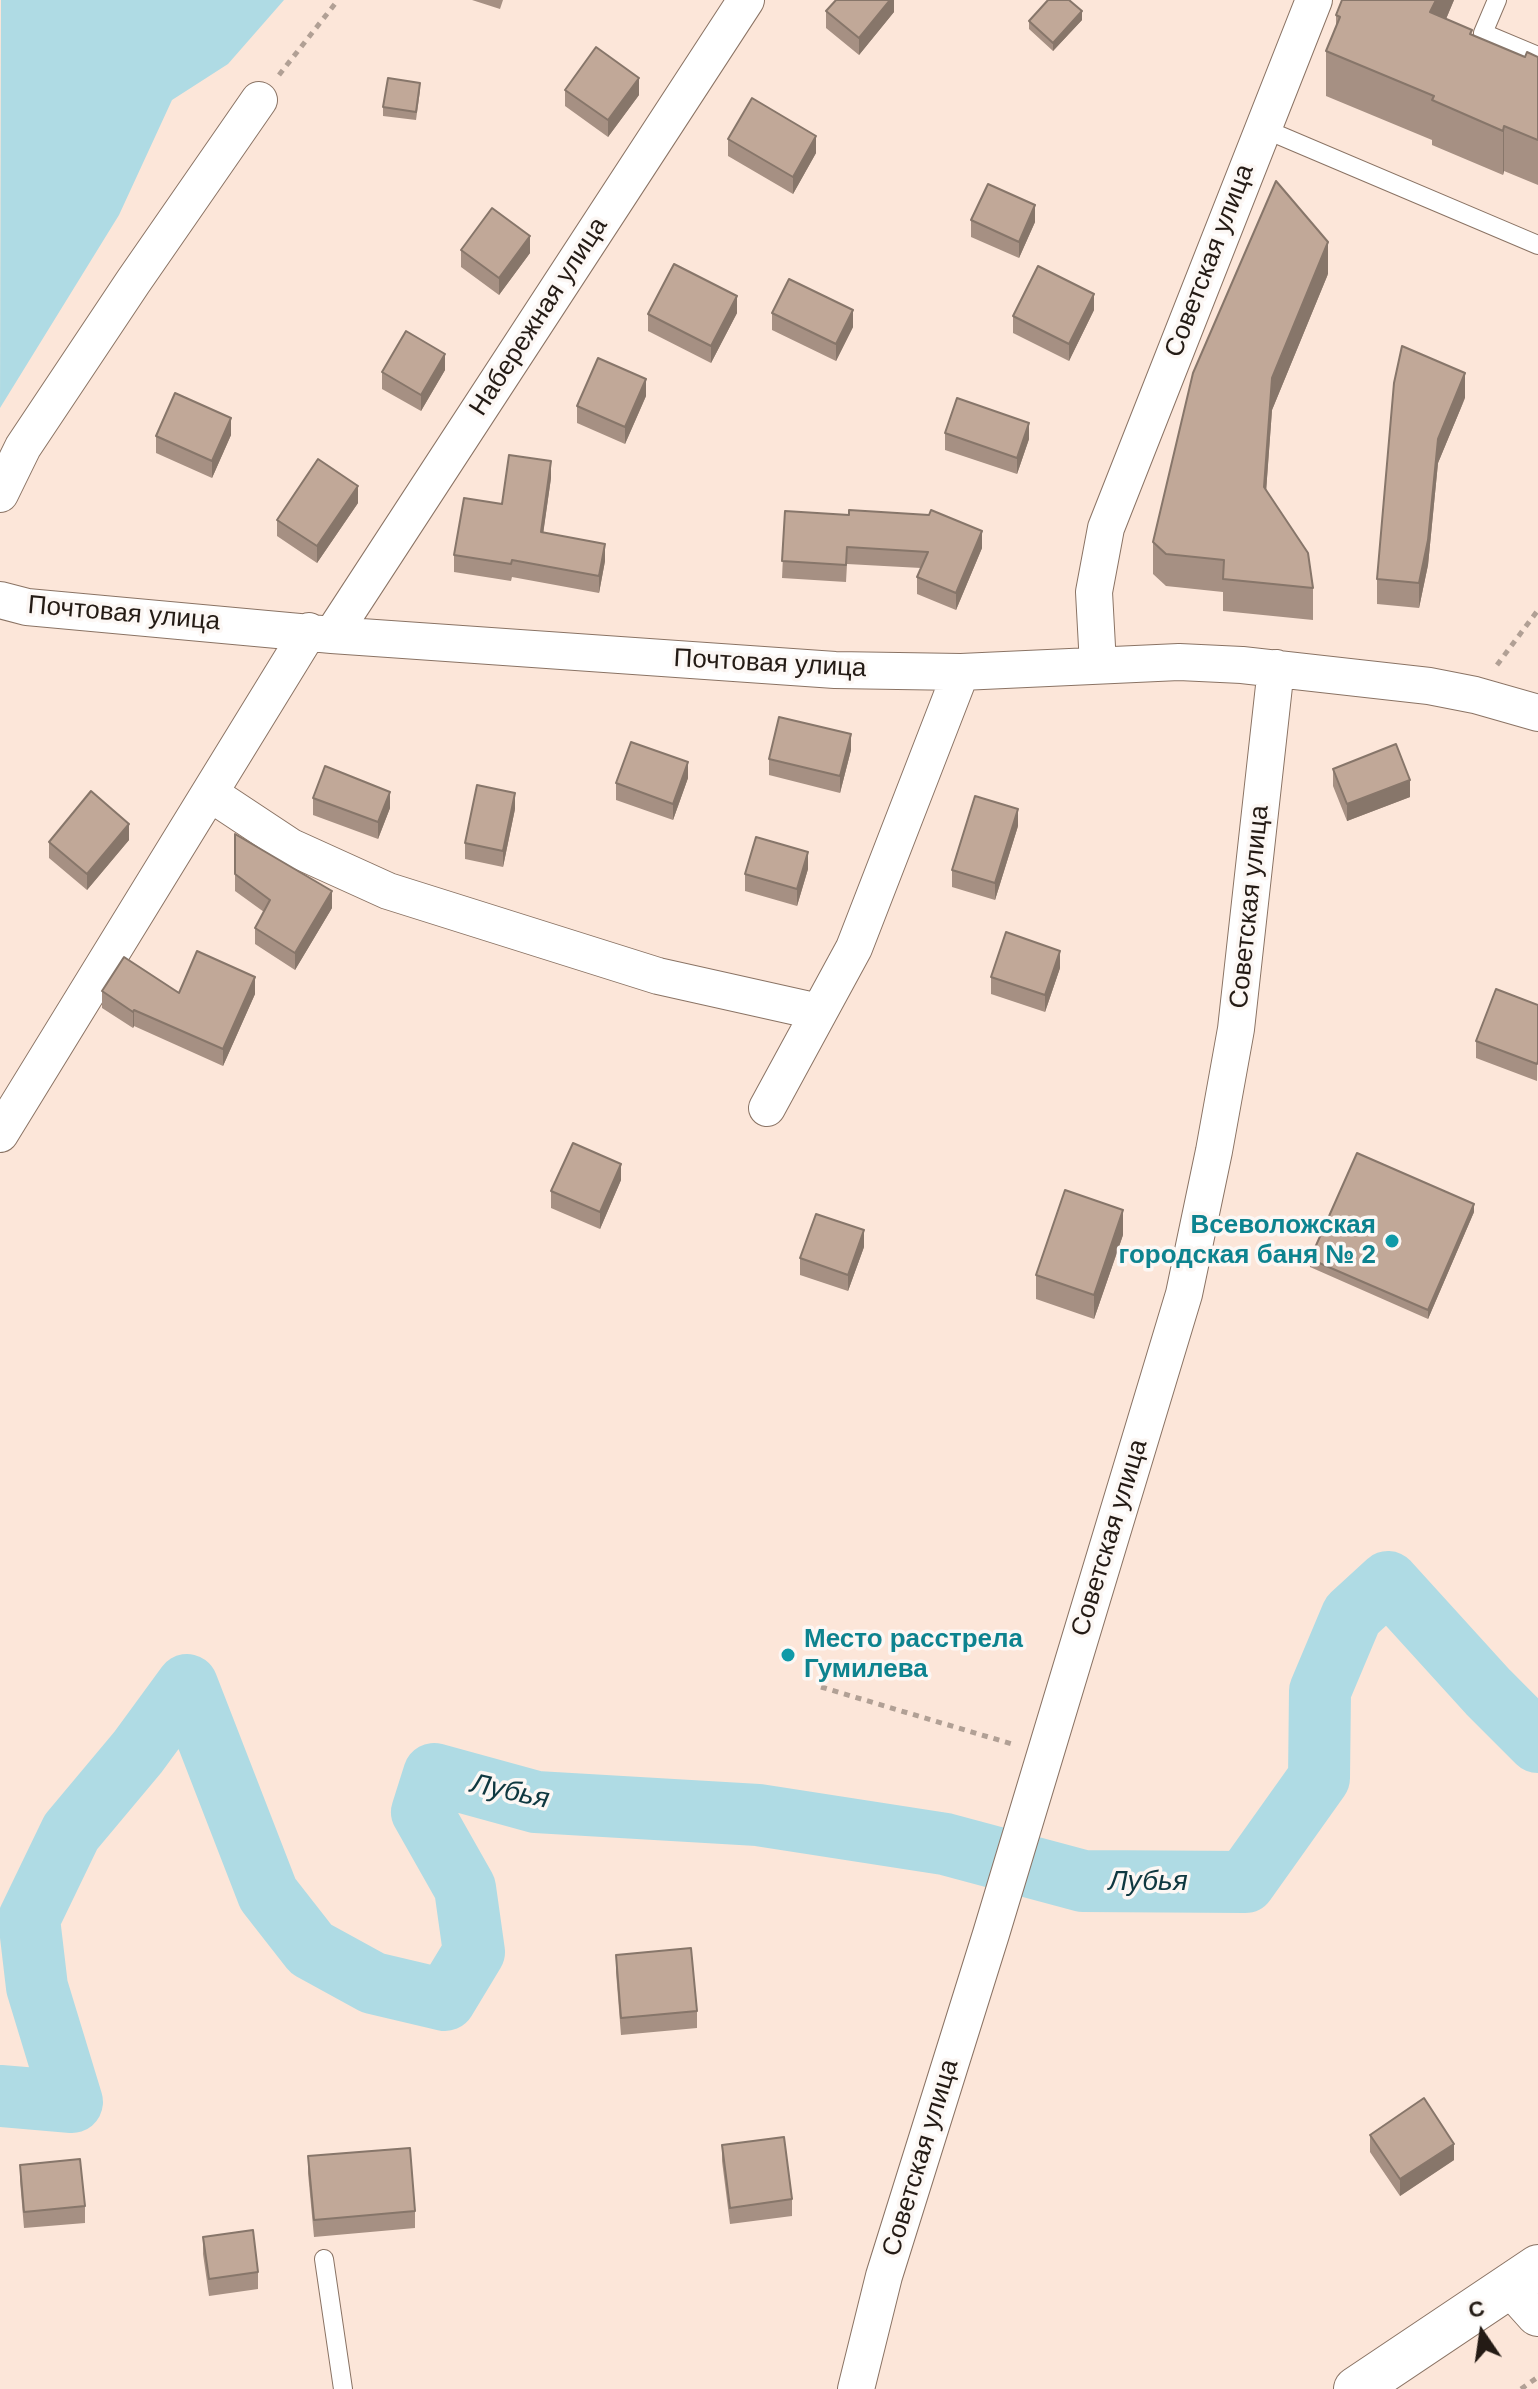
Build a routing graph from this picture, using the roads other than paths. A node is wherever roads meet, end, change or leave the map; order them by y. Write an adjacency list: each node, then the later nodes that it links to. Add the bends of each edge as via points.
1 (746, 0): 10 (street, Набережная улица)
2 (1314, 0): 6 (street, Советская улица)
3 (1497, 0): 4 (lane, via 1483,33)
4 (1538, 56)
5 (259, 100): 8 (street, via 32,434)
6 (1262, 128): 7 (lane); 11 (street, Советская улица, via 1106,528 1094,592)
7 (1538, 245)
8 (0, 494)
9 (9, 611): 10 (street, Почтовая улица)
10 (320, 633): 13 (street, Почтовая улица, via 835,670); 15 (street, Набережная улица)
11 (1098, 665): 12 (street, Почтовая улица, via 1179,662); 13 (street, Почтовая улица)
12 (1276, 668): 14 (street, Почтовая улица, via 1429,686); 22 (street, Советская улица, via 1236,1029 1184,1294 884,2276)
13 (961, 672): 16 (street, via 854,948)
14 (1538, 713)
15 (211, 794): 16 (street, via 291,847 388,891 658,976); 18 (street, Набережная улица)
16 (819, 1012): 17 (street)
17 (767, 1108)
18 (0, 1134)
19 (324, 2259): 21 (lane)
20 (1529, 2289): 23 (street)
21 (343, 2389)
22 (856, 2389)
23 (1356, 2389)

